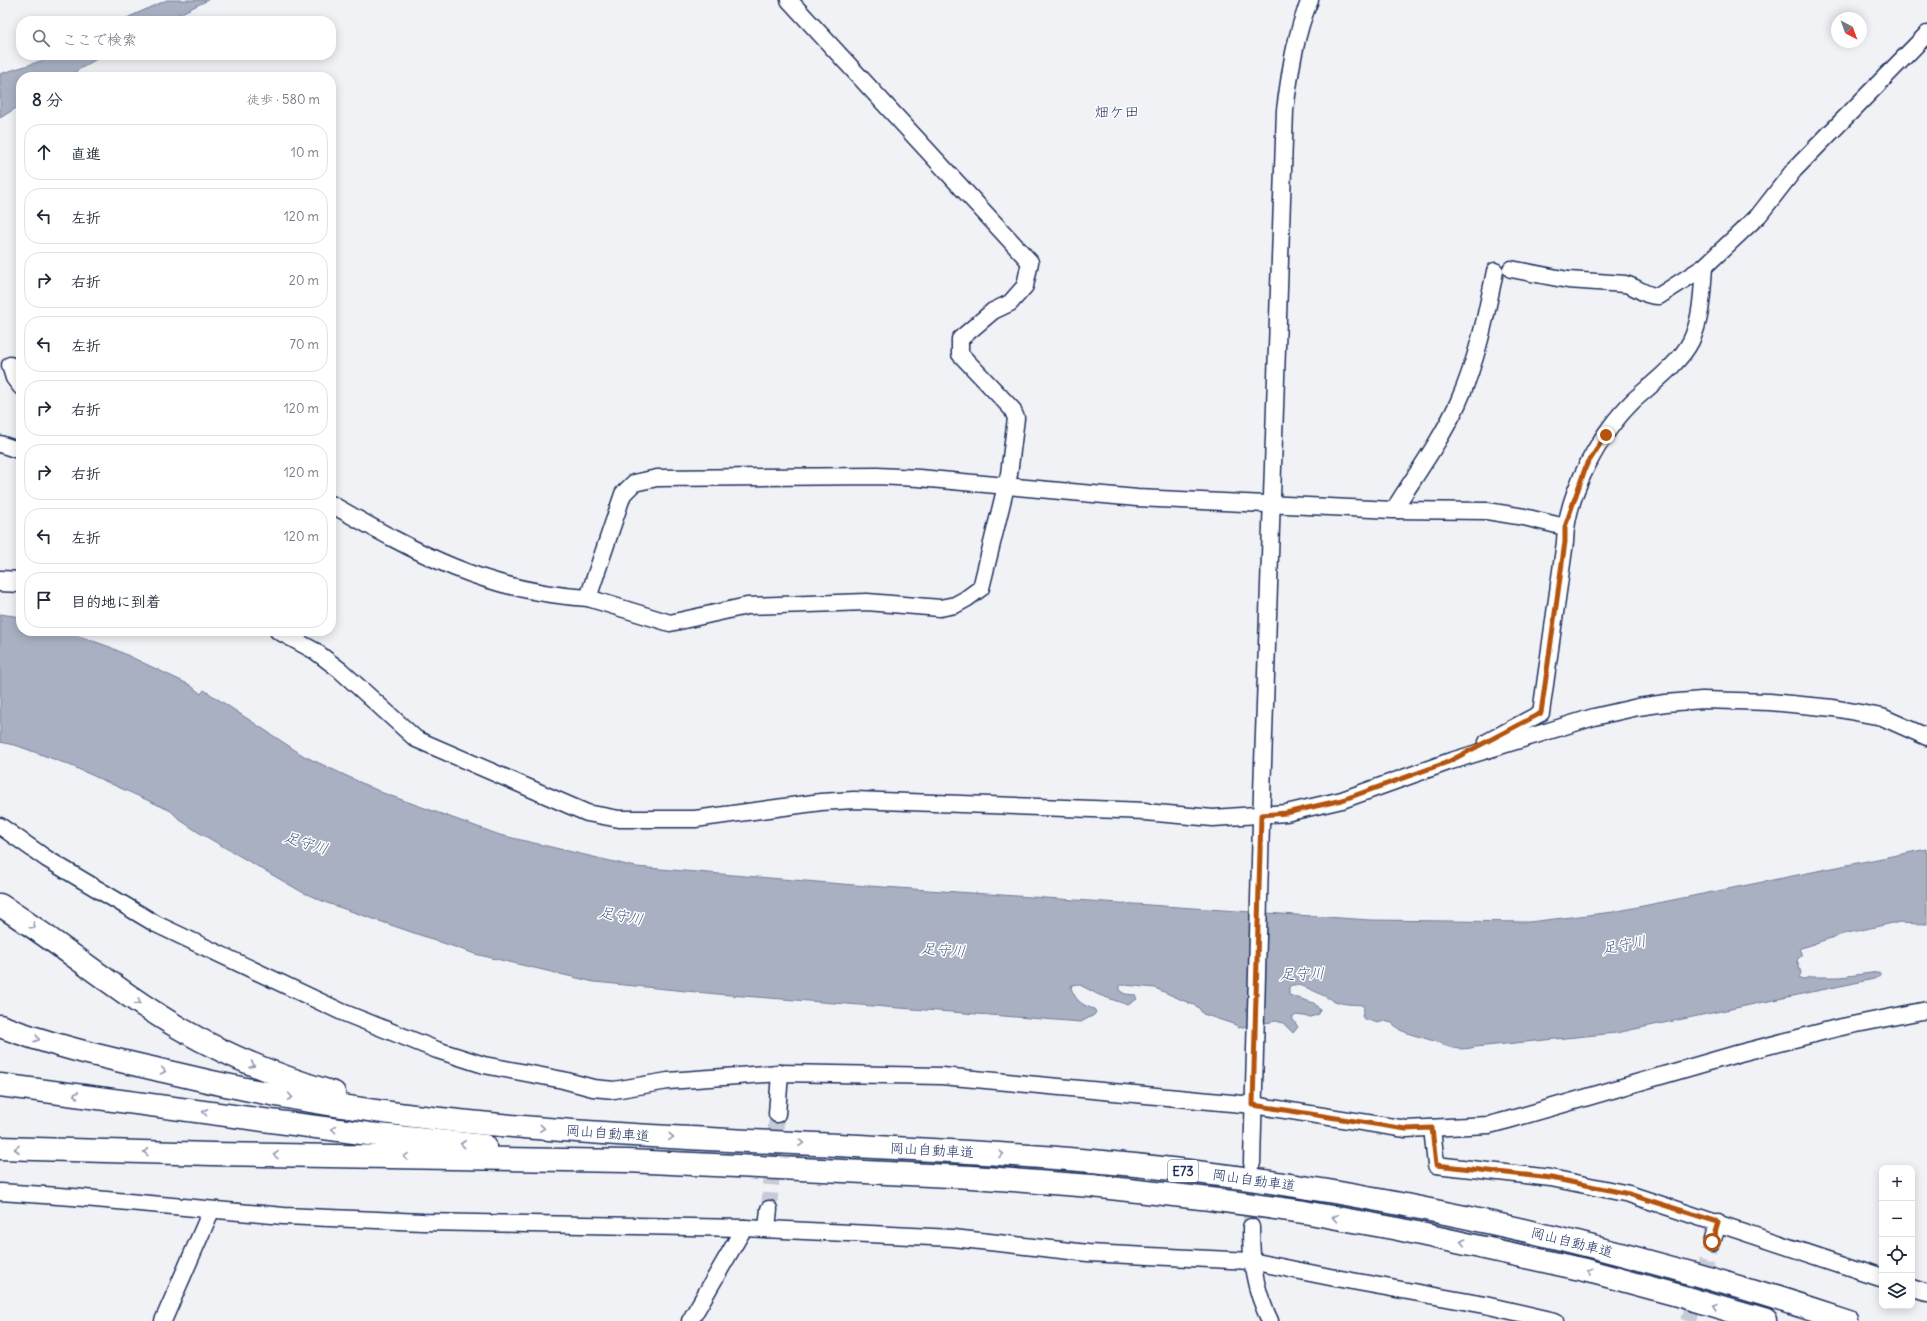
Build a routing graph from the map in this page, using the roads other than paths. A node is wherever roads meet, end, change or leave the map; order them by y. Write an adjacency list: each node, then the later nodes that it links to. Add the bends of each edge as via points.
1 (789, 0): 11 (street, via 1030,262 1025,286 1010,303 993,311 960,339 960,354 1012,409 1016,418)
2 (1310, 0): 12 (street, via 1290,73 1286,110)
3 (1927, 34): 4 (street, via 1794,170 1759,214)
4 (1704, 267): 5 (street, via 1659,296 1651,297 1626,284 1568,280); 15 (street, via 1699,321 1690,342 1672,365 1620,415 1606,435 1586,466)
5 (1511, 269)
6 (1495, 271): 14 (street, via 1475,360 1458,403 1442,434 1398,503)
7 (10, 365): 8 (street)
8 (16, 381)
9 (0, 444): 10 (street)
10 (16, 449)
11 (1007, 486): 12 (street, via 1137,498); 18 (street, via 877,476 657,478 634,483 623,494); 18 (street, via 981,588 976,594 954,605 940,608 860,602 747,606 670,623)
12 (1272, 503): 14 (street); 22 (street)
13 (336, 507): 18 (street, via 423,554 463,572 526,590)
14 (1398, 510): 15 (street, via 1486,511)
15 (1565, 527): 21 (street, via 1541,713)
16 (0, 581): 17 (main road)
17 (16, 582)
18 (588, 598)
19 (287, 636): 22 (street, via 315,651 340,670 416,739 587,813 602,817 641,820 695,819 854,800 1146,811 1213,818)
20 (1927, 737): 21 (street, via 1882,717 1834,708 1770,702 1702,700 1638,707 1594,717)
21 (1448, 762): 22 (street, via 1342,800)
22 (1261, 819): 29 (street)
23 (0, 826): 27 (street, via 46,859 156,924 342,1012 437,1050 484,1065 593,1088 614,1090 668,1081)
24 (0, 905): 31 (highway, one-way to 31, via 152,1011 242,1061 347,1097)
25 (1927, 1010): 32 (street, via 1836,1028 1755,1049 1488,1125)
26 (0, 1026): 31 (highway, one-way to 31, via 48,1043 114,1060 271,1094 386,1112)
27 (780, 1073): 29 (street, via 942,1076); 30 (street)
28 (0, 1085): 34 (highway, one-way to 28, via 369,1134)
29 (1253, 1099): 32 (street, via 1400,1129); 35 (street)
30 (777, 1114)
31 (503, 1125): 53 (highway, 岡山自動車道 / E73, one-way to 53, via 626,1135 972,1152 1096,1161 1311,1188 1406,1204 1592,1246 1781,1299)
32 (1432, 1128): 39 (street, via 1436,1165 1551,1178 1629,1194)
33 (0, 1148): 34 (highway, one-way to 33)
34 (627, 1161): 52 (highway, 岡山自動車道 / E73, one-way to 34, via 1677,1294 1491,1248 1390,1227 1241,1204 1092,1186 972,1177)
35 (1252, 1163)
36 (0, 1192): 38 (street)
37 (769, 1209): 42 (street)
38 (211, 1211): 41 (street, via 423,1222); 49 (street)
39 (1718, 1222): 43 (street); 45 (street)
40 (1251, 1227): 44 (street)
41 (744, 1228): 42 (street); 50 (street)
42 (767, 1229): 44 (street, via 953,1238 1088,1253)
43 (1712, 1242)
44 (1251, 1260): 48 (street); 51 (street)
45 (1879, 1277)
46 (1915, 1289): 47 (street)
47 (1927, 1293)
48 (1263, 1317)
49 (163, 1321)
50 (690, 1321)
51 (1555, 1321)
52 (1766, 1321)
53 (1847, 1321)

